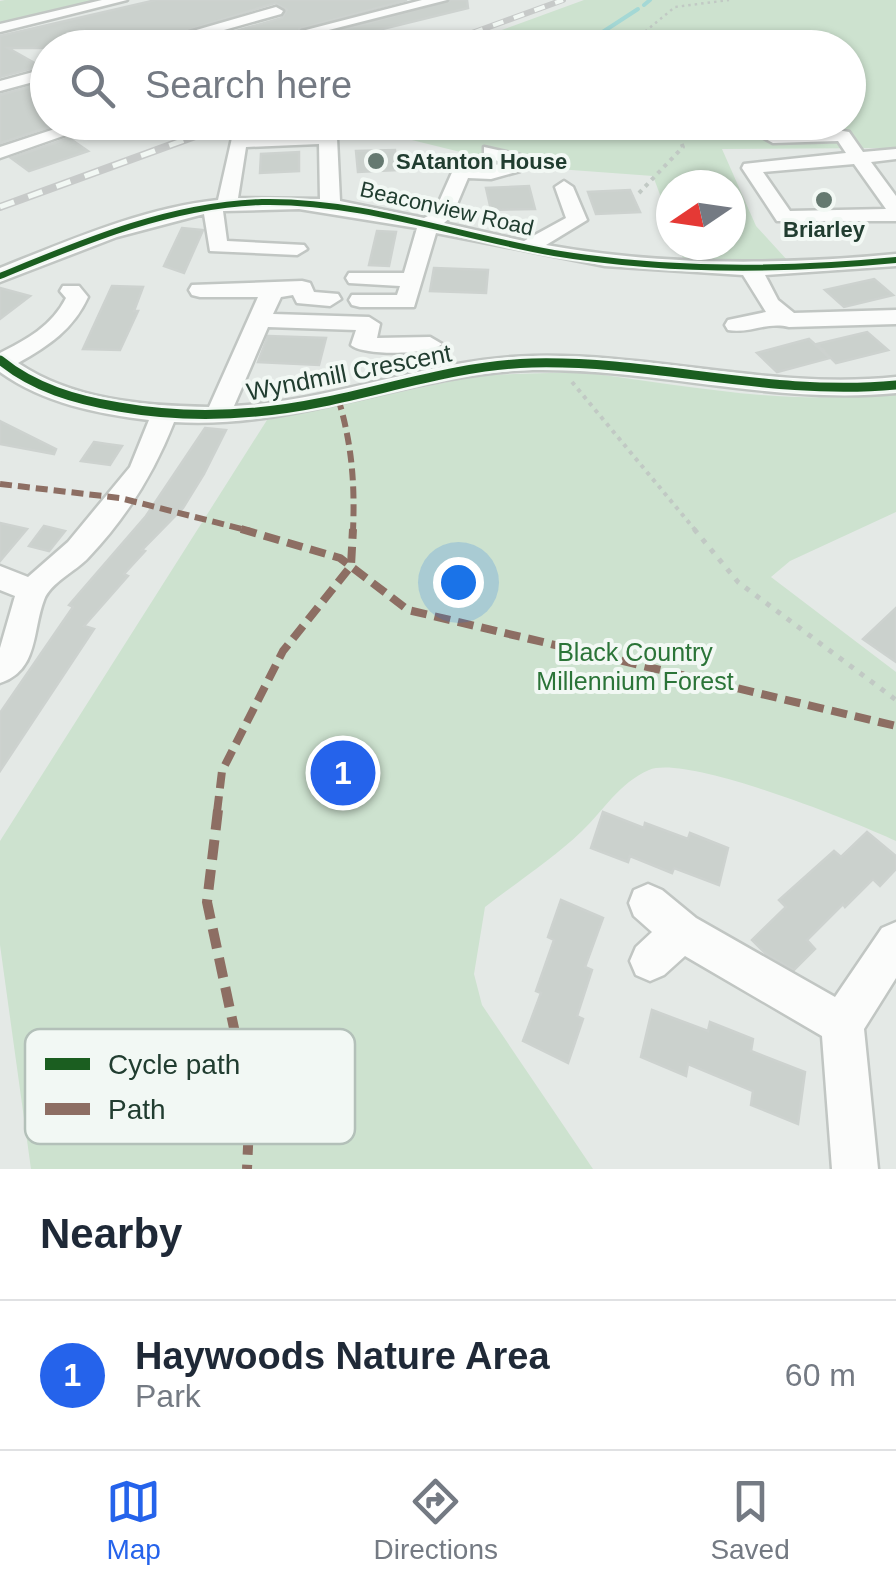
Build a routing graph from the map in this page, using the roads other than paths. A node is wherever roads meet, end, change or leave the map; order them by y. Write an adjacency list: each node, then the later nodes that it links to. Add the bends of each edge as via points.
1 (120, 0): 5 (street)
2 (258, 0): 4 (street)
3 (440, 0): 8 (street)
4 (276, 11): 6 (street); 7 (street)
5 (0, 28)
6 (207, 30)
7 (307, 30)
8 (313, 30)
9 (30, 78): 10 (street)
10 (0, 86)
11 (896, 136): 12 (street)
12 (866, 138)
13 (40, 140): 18 (street)
14 (283, 140): 24 (street, via 238,142)
15 (328, 140): 23 (street)
16 (845, 140): 20 (street)
17 (490, 151): 26 (street, via 514,159 514,167 461,172 442,216)
18 (0, 153)
19 (896, 154): 20 (street)
20 (858, 175): 21 (street); 21 (street, via 758,164 751,168); 25 (street)
21 (760, 180): 25 (street, via 784,217)
22 (564, 187): 27 (street, via 577,220)
23 (330, 204): 24 (street, Beaconview Road); 26 (street, Beaconview Road)
24 (220, 205): 28 (street, via 218,247); 31 (street, Beaconview Road, via 129,225)
25 (895, 209)
26 (429, 224): 27 (street, Beaconview Road); 32 (street, via 411,280)
27 (527, 247): 30 (street, Beaconview Road, via 671,266)
28 (297, 249)
29 (896, 260): 30 (street, Beaconview Road)
30 (751, 268): 37 (street)
31 (0, 276)
32 (358, 289)
33 (200, 290): 35 (street)
34 (71, 291): 42 (street, via 77,298 60,325)
35 (272, 291): 36 (street, via 302,288 304,298); 39 (street, Wyndmill Crescent)
36 (330, 299)
37 (781, 316): 38 (street); 40 (street)
38 (896, 318)
39 (259, 320): 41 (street, via 369,324 363,345); 45 (street, Wyndmill Crescent)
40 (736, 326)
41 (430, 344)
42 (1, 361): 44 (street, Wyndmill Crescent, via 81,400)
43 (896, 385): 45 (street, Wyndmill Crescent, via 748,386 554,363 464,369 320,402)
44 (164, 415): 45 (street, Wyndmill Crescent); 47 (street, via 142,470 78,550)
45 (217, 416)
46 (0, 576): 47 (street)
47 (31, 591): 48 (street, via 18,650)
48 (0, 670)
49 (648, 903): 50 (street)
50 (682, 932): 52 (street); 53 (street)
51 (896, 942): 53 (street)
52 (650, 961)
53 (842, 1024): 54 (street)
54 (854, 1169)

